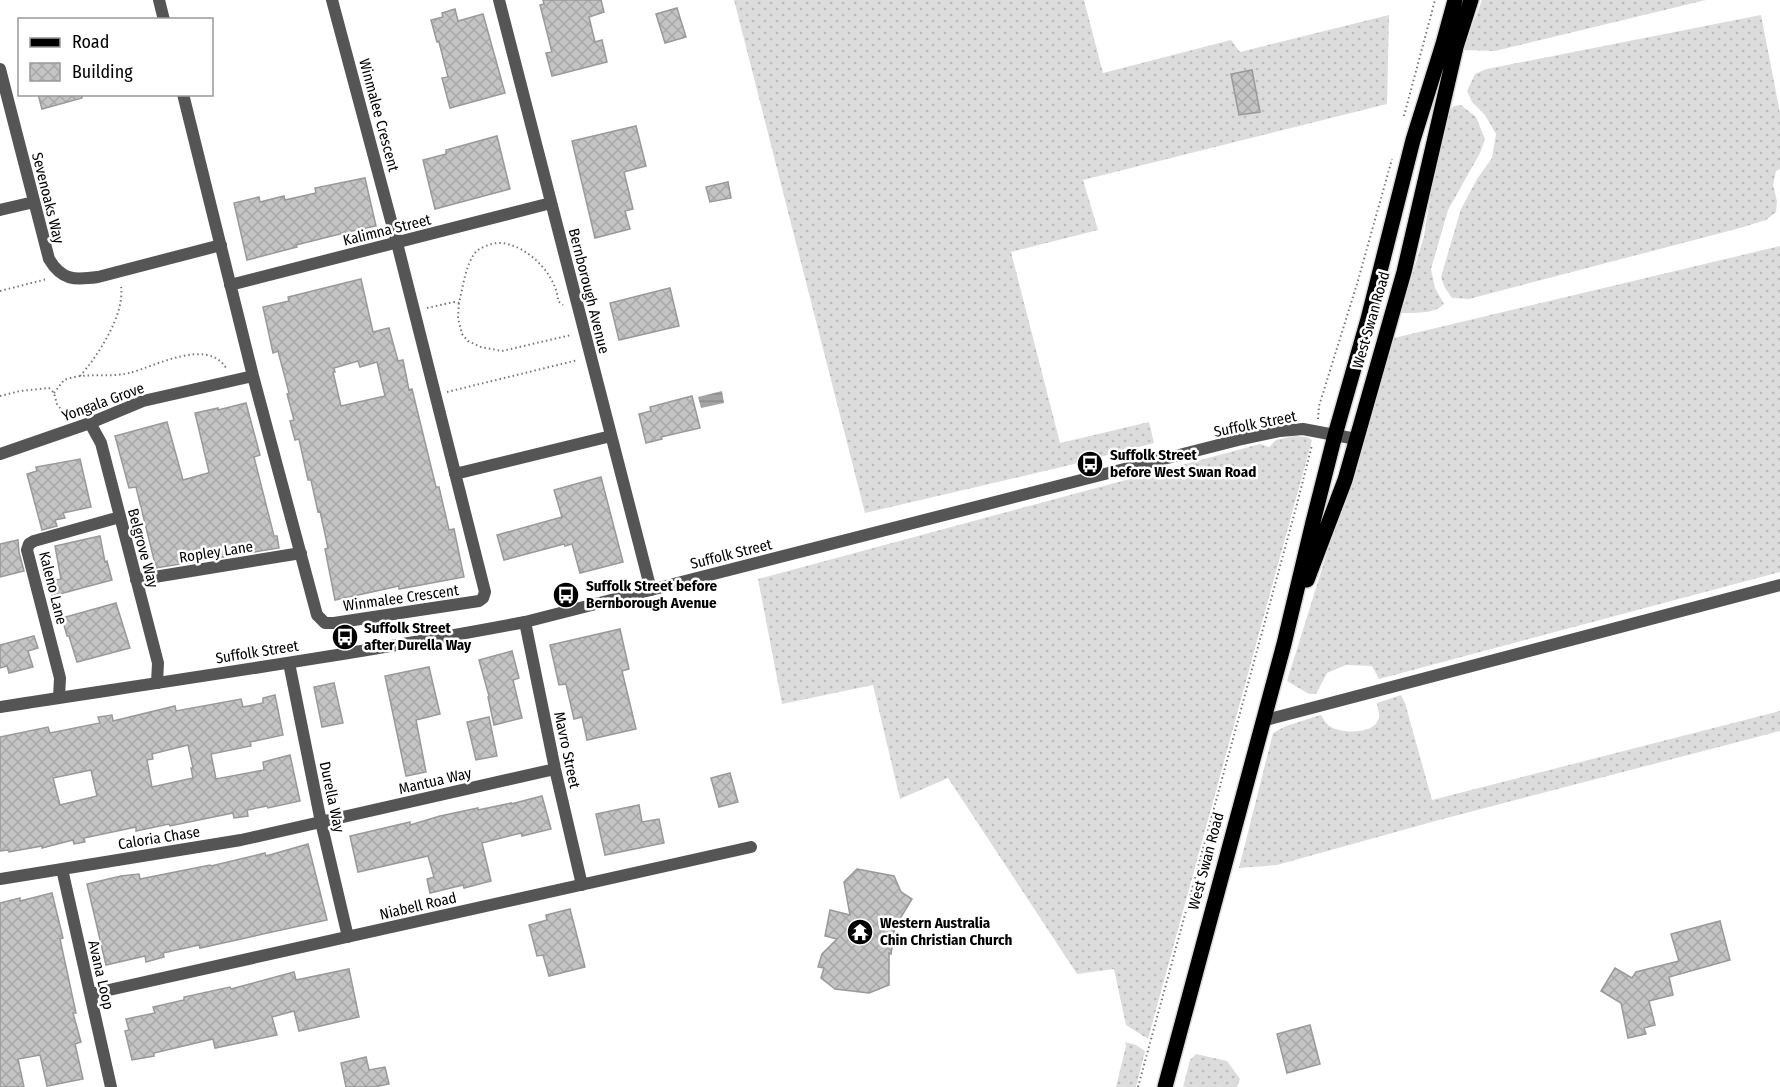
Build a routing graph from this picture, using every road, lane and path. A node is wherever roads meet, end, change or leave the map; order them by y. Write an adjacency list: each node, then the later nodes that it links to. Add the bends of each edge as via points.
1 (159, 0): 7 (street)
2 (332, 0): 15 (street, Winmalee Crescent)
3 (499, 0): 13 (street, Bernborough Avenue)
4 (1435, 0): 10 (path)
5 (1455, 0): 35 (main road, West Swan Road, via 1413,140)
6 (1471, 0): 37 (main road, West Swan Road, via 1456,47 1404,272)
7 (164, 18)
8 (0, 69): 12 (street, Sevenoaks Way)
9 (184, 96): 16 (street, Winmalee Crescent)
10 (1402, 123)
11 (1392, 157): 34 (path)
12 (34, 202): 14 (street); 16 (street, Sevenoaks Way, via 55,269 81,280)
13 (551, 203): 15 (street, Kalimna Street); 36 (street, Bernborough Avenue)
14 (0, 210)
15 (398, 243): 18 (street, Kalimna Street); 39 (street, Winmalee Crescent)
16 (221, 245): 18 (street, Winmalee Crescent)
17 (50, 279): 20 (path)
18 (230, 285): 28 (street, Winmalee Crescent)
19 (121, 287): 27 (path, via 117,316 102,347)
20 (0, 291)
21 (459, 303): 22 (path, via 475,251 495,242 516,246 537,262); 23 (path); 24 (path, via 462,334 481,347 502,351)
22 (564, 306)
23 (427, 308)
24 (576, 334)
25 (587, 358): 30 (path)
26 (229, 373): 27 (path, via 217,359 202,354 164,360 129,373)
27 (80, 376): 29 (path, via 64,380)
28 (253, 376): 33 (street, Yongala Grove, via 143,401); 41 (street, Winmalee Crescent)
29 (54, 393): 31 (path, via 49,388); 32 (path)
30 (447, 393)
31 (0, 396)
32 (67, 418)
33 (90, 423): 38 (street, Yongala Grove); 40 (street, Belgrove Way, via 100,443)
34 (1316, 430): 35 (street, Suffolk Street); 44 (street, Suffolk Street, via 1292,429 1238,440); 61 (path)
35 (1335, 435): 37 (street, Suffolk Street); 46 (main road, West Swan Road)
36 (611, 436): 39 (street); 44 (street, Bernborough Avenue)
37 (1356, 439): 46 (main road, West Swan Road, via 1340,496)
38 (0, 454)
39 (455, 474): 41 (street, Winmalee Crescent, via 485,592 479,601 325,623 317,615)
40 (120, 517): 42 (street, Belgrove Way); 49 (street, Kaleno Lane, via 29,544 27,550 60,678)
41 (300, 553): 42 (street, Ropley Lane)
42 (136, 580): 48 (street, Belgrove Way, via 158,663)
43 (1780, 585): 51 (street)
44 (651, 590): 45 (street, Suffolk Street)
45 (525, 622): 47 (street, Suffolk Street); 52 (street, Mavro Street)
46 (1284, 645): 51 (main road, West Swan Road)
47 (289, 663): 48 (street, Suffolk Street); 53 (street, Durella Way)
48 (157, 683): 49 (street, Suffolk Street)
49 (59, 698): 50 (street, Suffolk Street)
50 (0, 706)
51 (1262, 721): 62 (main road, West Swan Road)
52 (555, 770): 53 (street, Mantua Way); 57 (street, Mavro Street)
53 (321, 822): 55 (street, Caloria Chase, via 241,840); 58 (street, Durella Way)
54 (751, 848): 57 (street, Niabell Road)
55 (62, 869): 56 (street, Caloria Chase); 59 (street, Avana Loop)
56 (0, 879)
57 (582, 885): 58 (street, Niabell Road)
58 (348, 937): 59 (street, Niabell Road)
59 (91, 994): 60 (street, Avana Loop)
60 (111, 1087)
61 (1138, 1087)
62 (1165, 1087)

